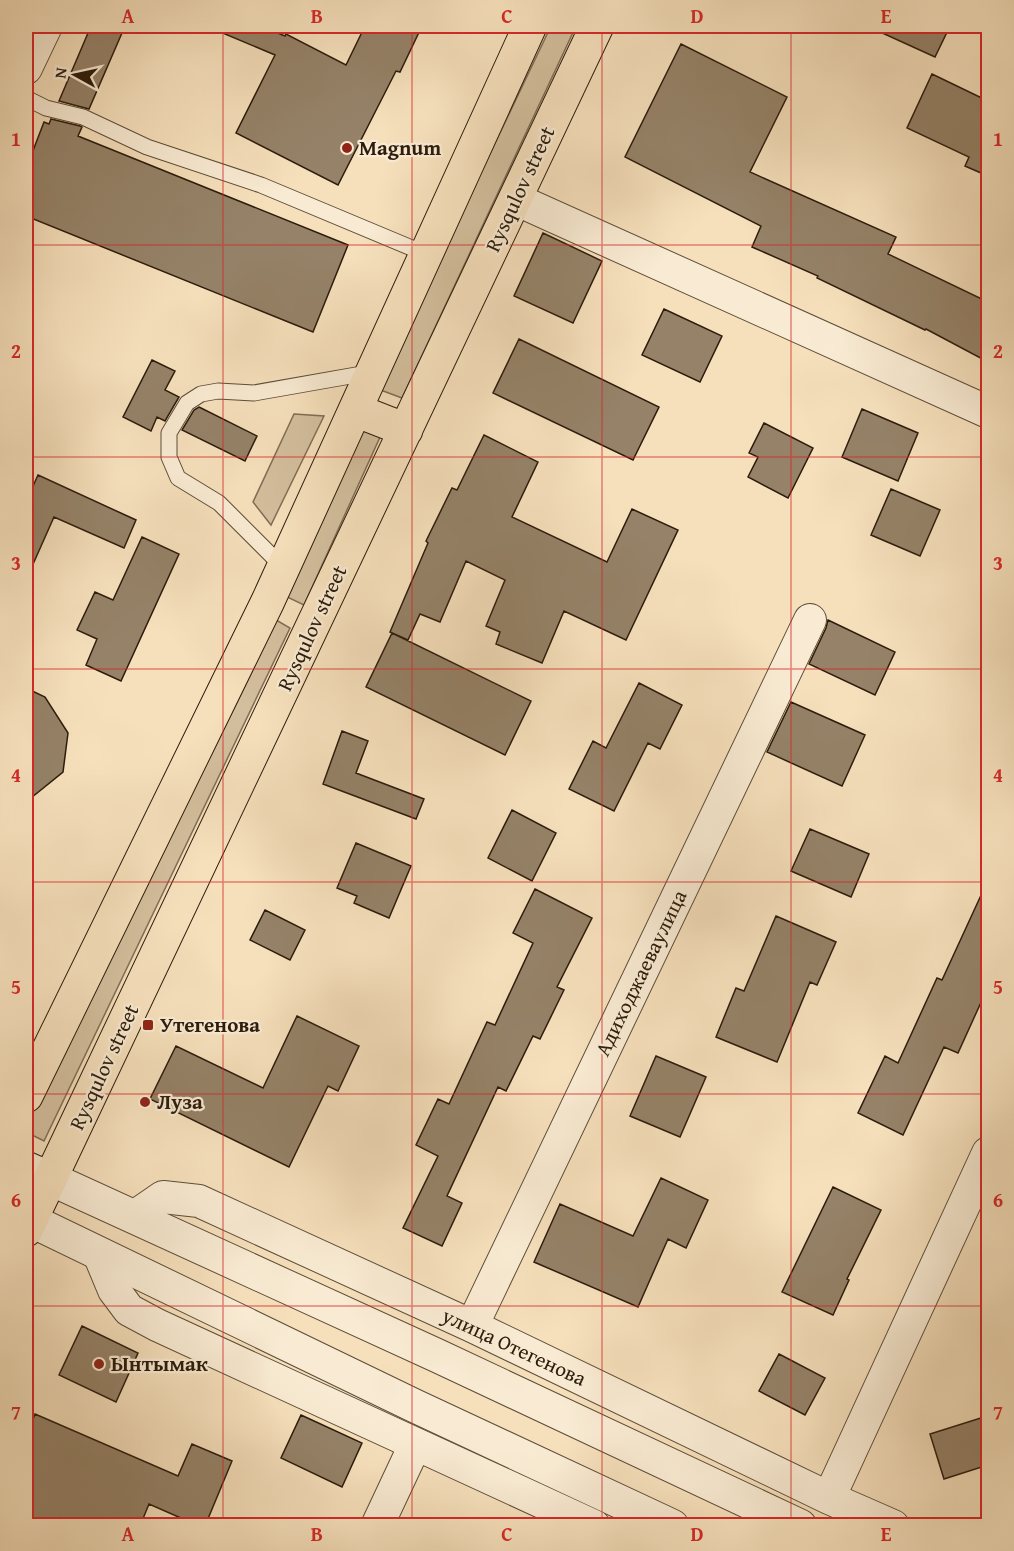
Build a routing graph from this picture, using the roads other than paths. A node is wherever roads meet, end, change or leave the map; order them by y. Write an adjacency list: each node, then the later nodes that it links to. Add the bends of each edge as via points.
1 (46, 26): 4 (street)
2 (530, 26): 7 (main road)
3 (597, 26): 6 (main road, Rysqulov street)
4 (26, 68)
5 (26, 98): 7 (lane, via 46,108 83,117 147,147 261,185)
6 (515, 199): 10 (street); 11 (main road, Rysqulov street)
7 (426, 254): 8 (main road)
8 (373, 372): 9 (main road); 12 (lane, via 254,393 201,394 187,403 169,433 169,457 178,478 219,503)
9 (355, 410): 11 (main road); 12 (main road)
10 (988, 412)
11 (406, 430): 15 (main road, Rysqulov street)
12 (284, 568): 13 (main road)
13 (268, 602): 15 (main road); 16 (main road)
14 (810, 620): 22 (street, Адиходжаеваулица)
15 (314, 623): 18 (main road, Rysqulov street)
16 (26, 1096)
17 (988, 1153): 24 (street)
18 (38, 1173): 19 (street, улица Отегенова); 20 (main road, Rysqulov street)
19 (134, 1217): 22 (street, улица Отегенова, via 163,1197 199,1201); 28 (street, улица Отегенова)
20 (27, 1223): 21 (street)
21 (99, 1254): 23 (street, via 114,1290 129,1310); 27 (street)
22 (472, 1326): 24 (street, улица Отегенова)
23 (416, 1445): 25 (street); 26 (street)
24 (829, 1498): 29 (street, улица Отегенова)
25 (377, 1526)
26 (594, 1526)
27 (672, 1526)
28 (800, 1526)
29 (893, 1526)

